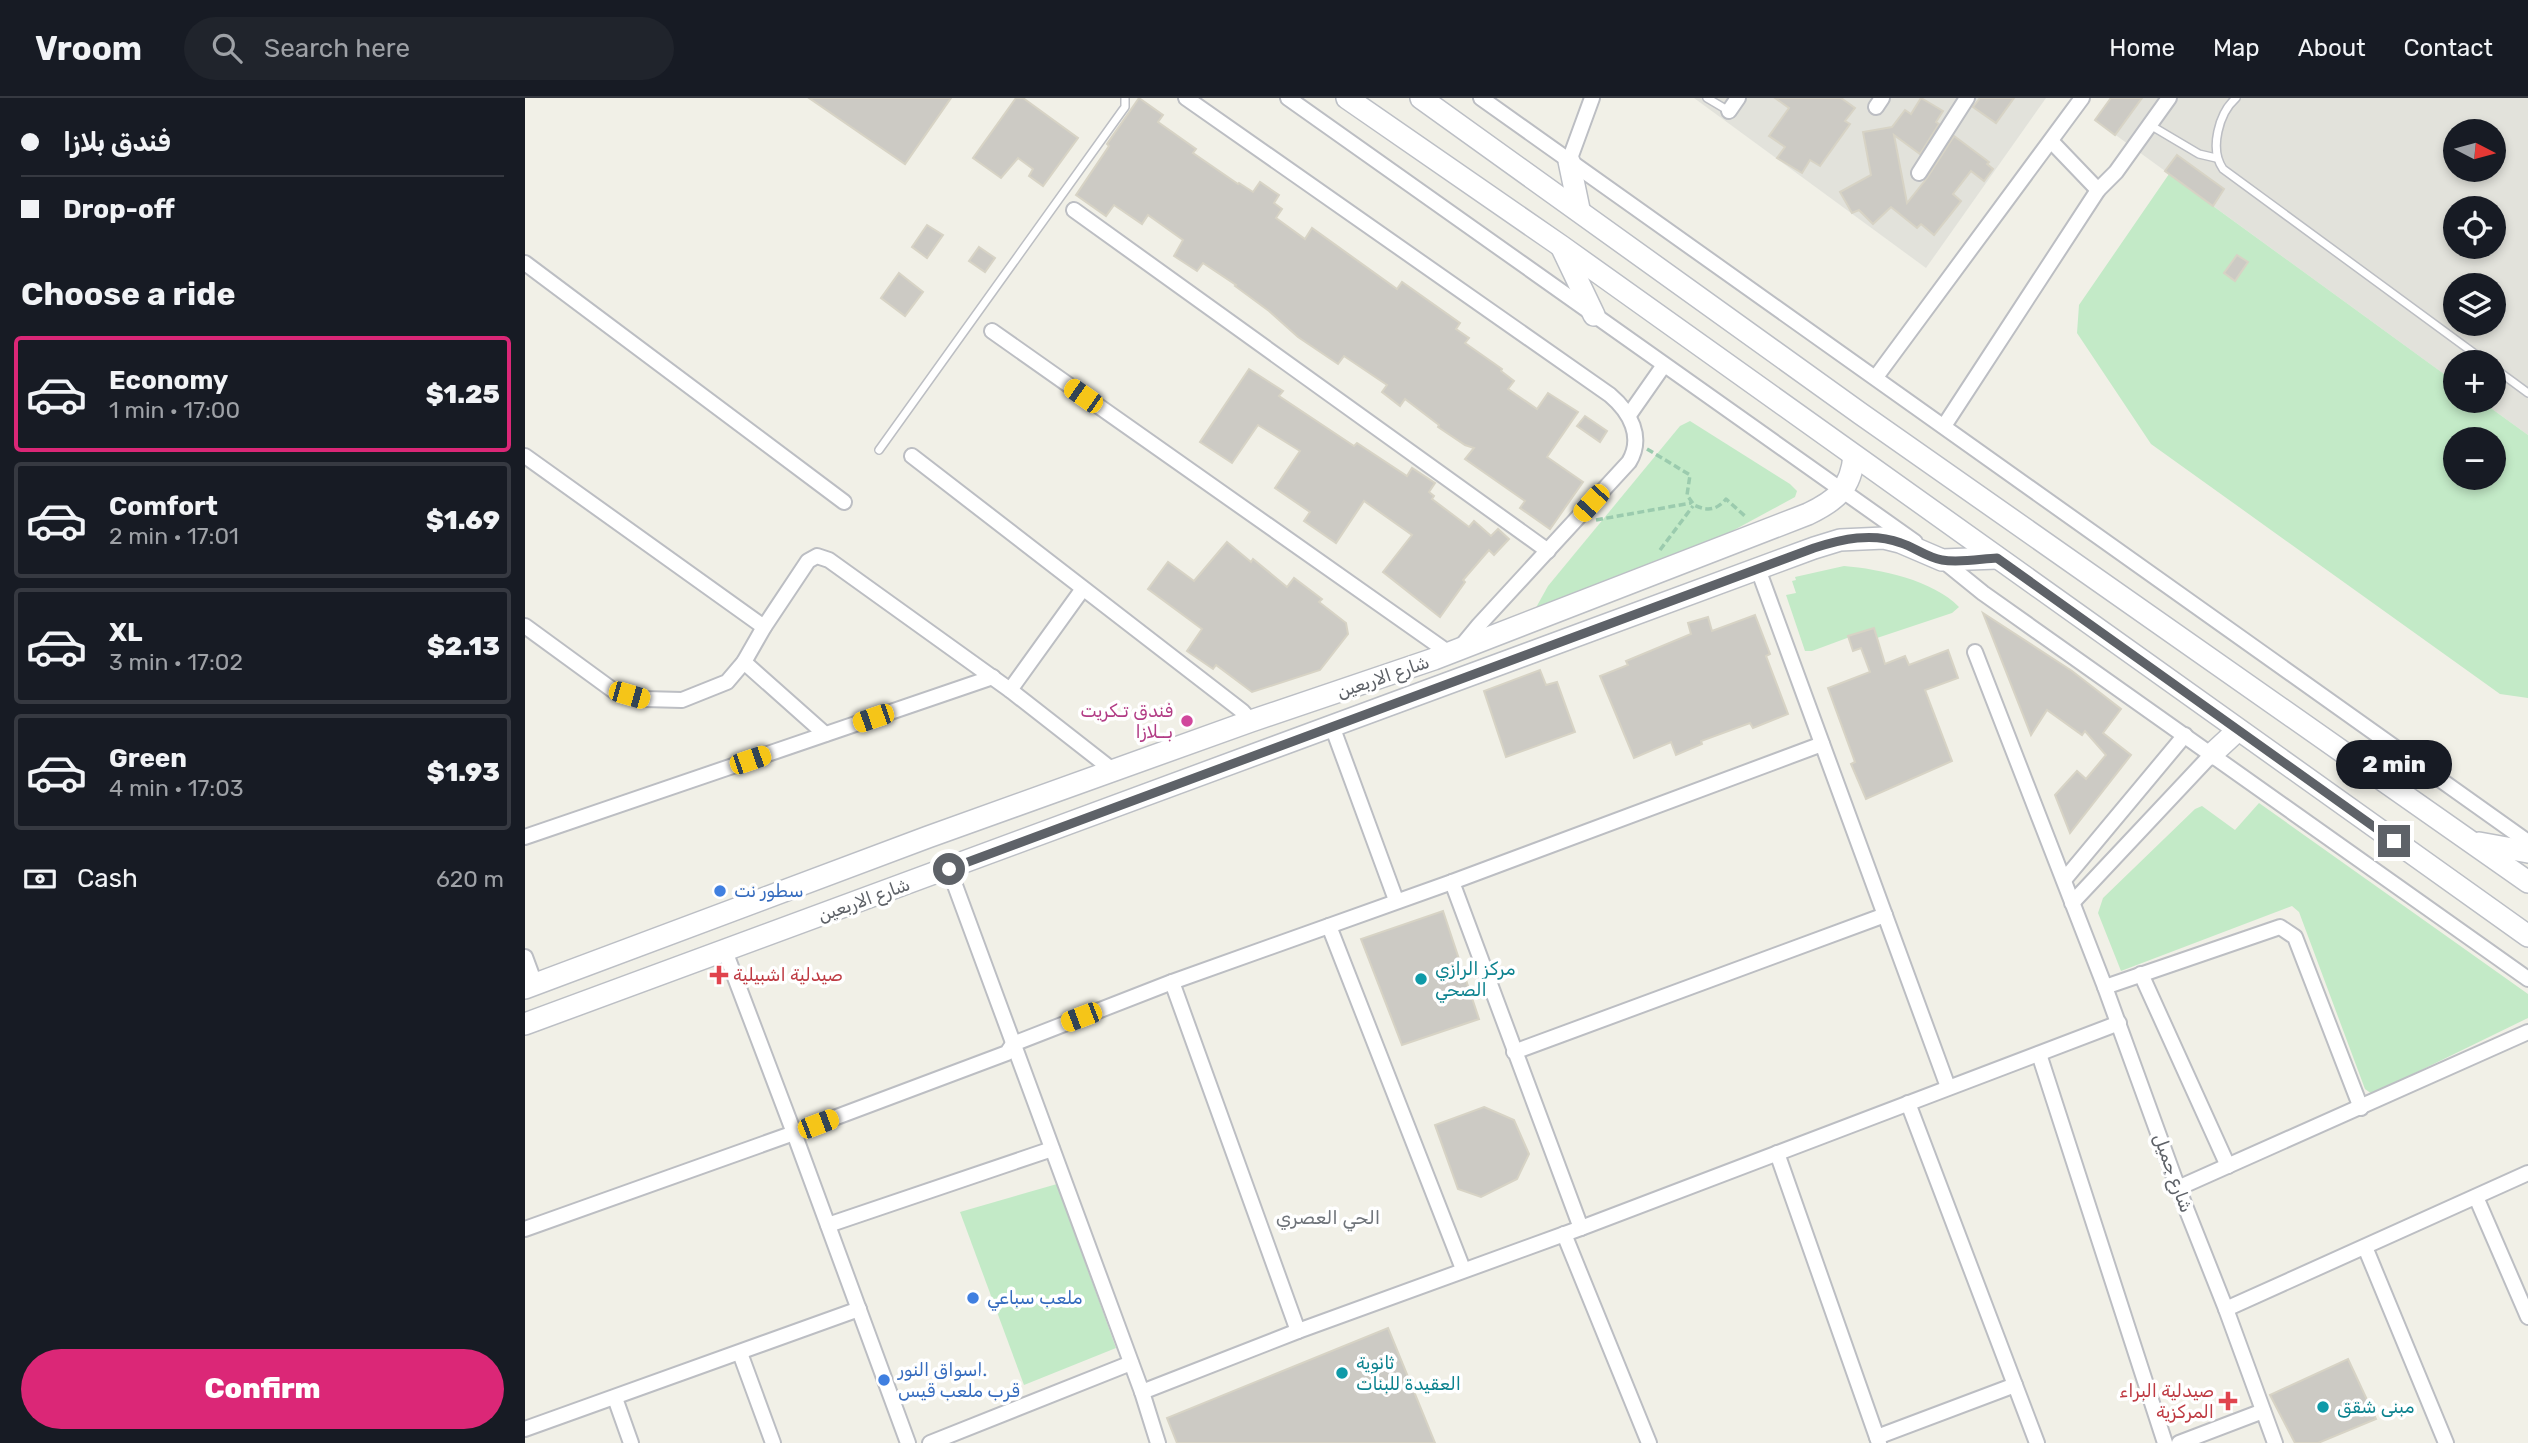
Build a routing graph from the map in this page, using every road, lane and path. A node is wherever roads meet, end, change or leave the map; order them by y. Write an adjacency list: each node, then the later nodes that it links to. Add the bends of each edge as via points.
1 (1125, 98): 35 (lane, via 1125,107)
2 (1186, 98): 32 (street, via 1610,395)
3 (1288, 98): 25 (street)
4 (1347, 98): 23 (main road)
5 (1421, 98): 21 (main road)
6 (1481, 98): 18 (street)
7 (1591, 98): 18 (street)
8 (1707, 98): 14 (lane)
9 (1738, 98): 14 (street)
10 (1967, 98): 19 (street)
11 (2082, 98): 16 (street)
12 (2169, 98): 15 (street)
13 (2236, 98): 17 (lane, via 2221,122)
14 (1730, 111)
15 (2150, 125): 17 (lane, via 2199,154); 20 (street)
16 (2051, 141): 20 (street); 29 (street)
17 (2217, 158): 27 (lane, via 2223,169)
18 (1569, 161): 21 (main road); 29 (street)
19 (1919, 173)
20 (2098, 190): 33 (street)
21 (1579, 209): 67 (main road, via 1861,414)
22 (1074, 210): 44 (street)
23 (1561, 246): 25 (main road); 38 (main road)
24 (525, 263): 40 (street)
25 (1594, 315): 28 (street)
26 (992, 331): 53 (street)
27 (2470, 350)
28 (1664, 365): 32 (street); 39 (street)
29 (1876, 377): 33 (street)
30 (2506, 377): 31 (lane)
31 (2528, 393)
32 (1629, 415): 34 (street)
33 (1944, 426): 68 (street)
34 (1636, 444): 41 (path, via 1690,475 1687,490); 42 (street, via 1629,462)
35 (879, 450)
36 (525, 456): 51 (street)
37 (912, 456): 49 (street)
38 (1854, 456): 39 (main road, via 1848,484); 46 (main road)
39 (1841, 491): 43 (main road, شارع الاربعين, via 1815,511); 47 (street)
40 (844, 502)
41 (1692, 504): 42 (path); 43 (path, via 1711,509 1726,499); 45 (path)
42 (1573, 524): 44 (street)
43 (1762, 532): 53 (main road, شارع الاربعين)
44 (1548, 551): 53 (street)
45 (1655, 556)
46 (1997, 558): 47 (main road, شارع الاربعين); 60 (main road)
47 (1941, 560): 48 (main road, شارع الاربعين, via 1900,542 1862,538 1840,540); 62 (street)
48 (1758, 569): 56 (main road, شارع الاربعين); 63 (street)
49 (1082, 590): 57 (street); 58 (street)
50 (525, 626): 54 (street, via 614,691 644,699 682,700 727,682)
51 (764, 628): 54 (street); 55 (street, via 808,561 817,556 829,559)
52 (1975, 652): 71 (street, شارع جميل)
53 (1447, 654): 56 (main road); 58 (main road, شارع الاربعين)
54 (744, 662): 61 (street)
55 (993, 677): 57 (street); 61 (street)
56 (1442, 687): 59 (main road, شارع الاربعين)
57 (1010, 690): 65 (street)
58 (1251, 722): 65 (main road, شارع الاربعين)
59 (1332, 726): 70 (main road, شارع الاربعين); 74 (street)
60 (2238, 730): 64 (main road); 78 (main road)
61 (825, 734): 66 (street)
62 (2185, 735): 64 (street); 71 (street)
63 (1822, 744): 72 (street); 76 (street)
64 (2212, 754): 75 (street); 82 (street)
65 (1115, 772): 84 (main road, شارع الاربعين, via 927,837)
66 (525, 837)
67 (2471, 841): 69 (main road); 73 (main road)
68 (2528, 842)
69 (2528, 852)
70 (949, 869): 79 (main road, شارع الاربعين); 89 (street)
71 (2064, 880): 75 (street, شارع جميل)
72 (1452, 882): 74 (street); 90 (street)
73 (2528, 882)
74 (1396, 900): 77 (street)
75 (2072, 903): 85 (street, شارع جميل)
76 (1885, 915): 90 (street); 92 (street)
77 (1329, 926): 83 (street); 107 (street)
78 (2528, 936)
79 (725, 951): 87 (main road, شارع الاربعين); 95 (street)
80 (525, 957): 84 (street)
81 (2141, 974): 85 (street); 94 (street, via 2280,927 2295,937); 98 (street)
82 (2528, 979)
83 (1172, 982): 89 (street); 111 (street)
84 (530, 986)
85 (2105, 987): 86 (street, شارع جميل)
86 (2119, 1023): 91 (street); 100 (street, شارع جميل)
87 (525, 1024)
88 (2528, 1032): 94 (street)
89 (1013, 1044): 95 (street, via 1007,1053); 96 (street)
90 (1514, 1052): 103 (street)
91 (2039, 1054): 92 (street); 127 (street)
92 (1948, 1087): 93 (street)
93 (1908, 1103): 97 (street); 114 (street)
94 (2361, 1108): 98 (street)
95 (795, 1133): 102 (street); 104 (street)
96 (1052, 1149): 102 (street); 113 (street)
97 (1777, 1153): 103 (street); 119 (street)
98 (2228, 1166): 100 (street)
99 (2528, 1173): 101 (street)
100 (2178, 1188): 109 (street, شارع جميل)
101 (2476, 1197): 106 (street); 110 (street)
102 (828, 1226): 108 (street)
103 (1581, 1228): 105 (street)
104 (525, 1229)
105 (1564, 1234): 107 (street); 125 (street)
106 (2365, 1247): 109 (street); 130 (street)
107 (1463, 1269): 111 (street)
108 (859, 1309): 112 (street); 122 (street)
109 (2226, 1309): 117 (street, شارع جميل)
110 (2528, 1318)
111 (1298, 1331): 115 (street)
112 (740, 1353): 116 (street); 121 (street)
113 (1131, 1363): 115 (street); 123 (street)
114 (2015, 1385): 119 (street); 126 (street)
115 (1142, 1392): 124 (street)
116 (615, 1398): 118 (street); 120 (street)
117 (2263, 1411): 128 (street); 129 (street, شارع جميل)
118 (525, 1429)
119 (1878, 1440)
120 (631, 1443)
121 (773, 1443)
122 (908, 1443)
123 (930, 1443)
124 (1158, 1443)
125 (1649, 1443)
126 (2037, 1443)
127 (2165, 1443)
128 (2179, 1443)
129 (2275, 1443)
130 (2446, 1443)

